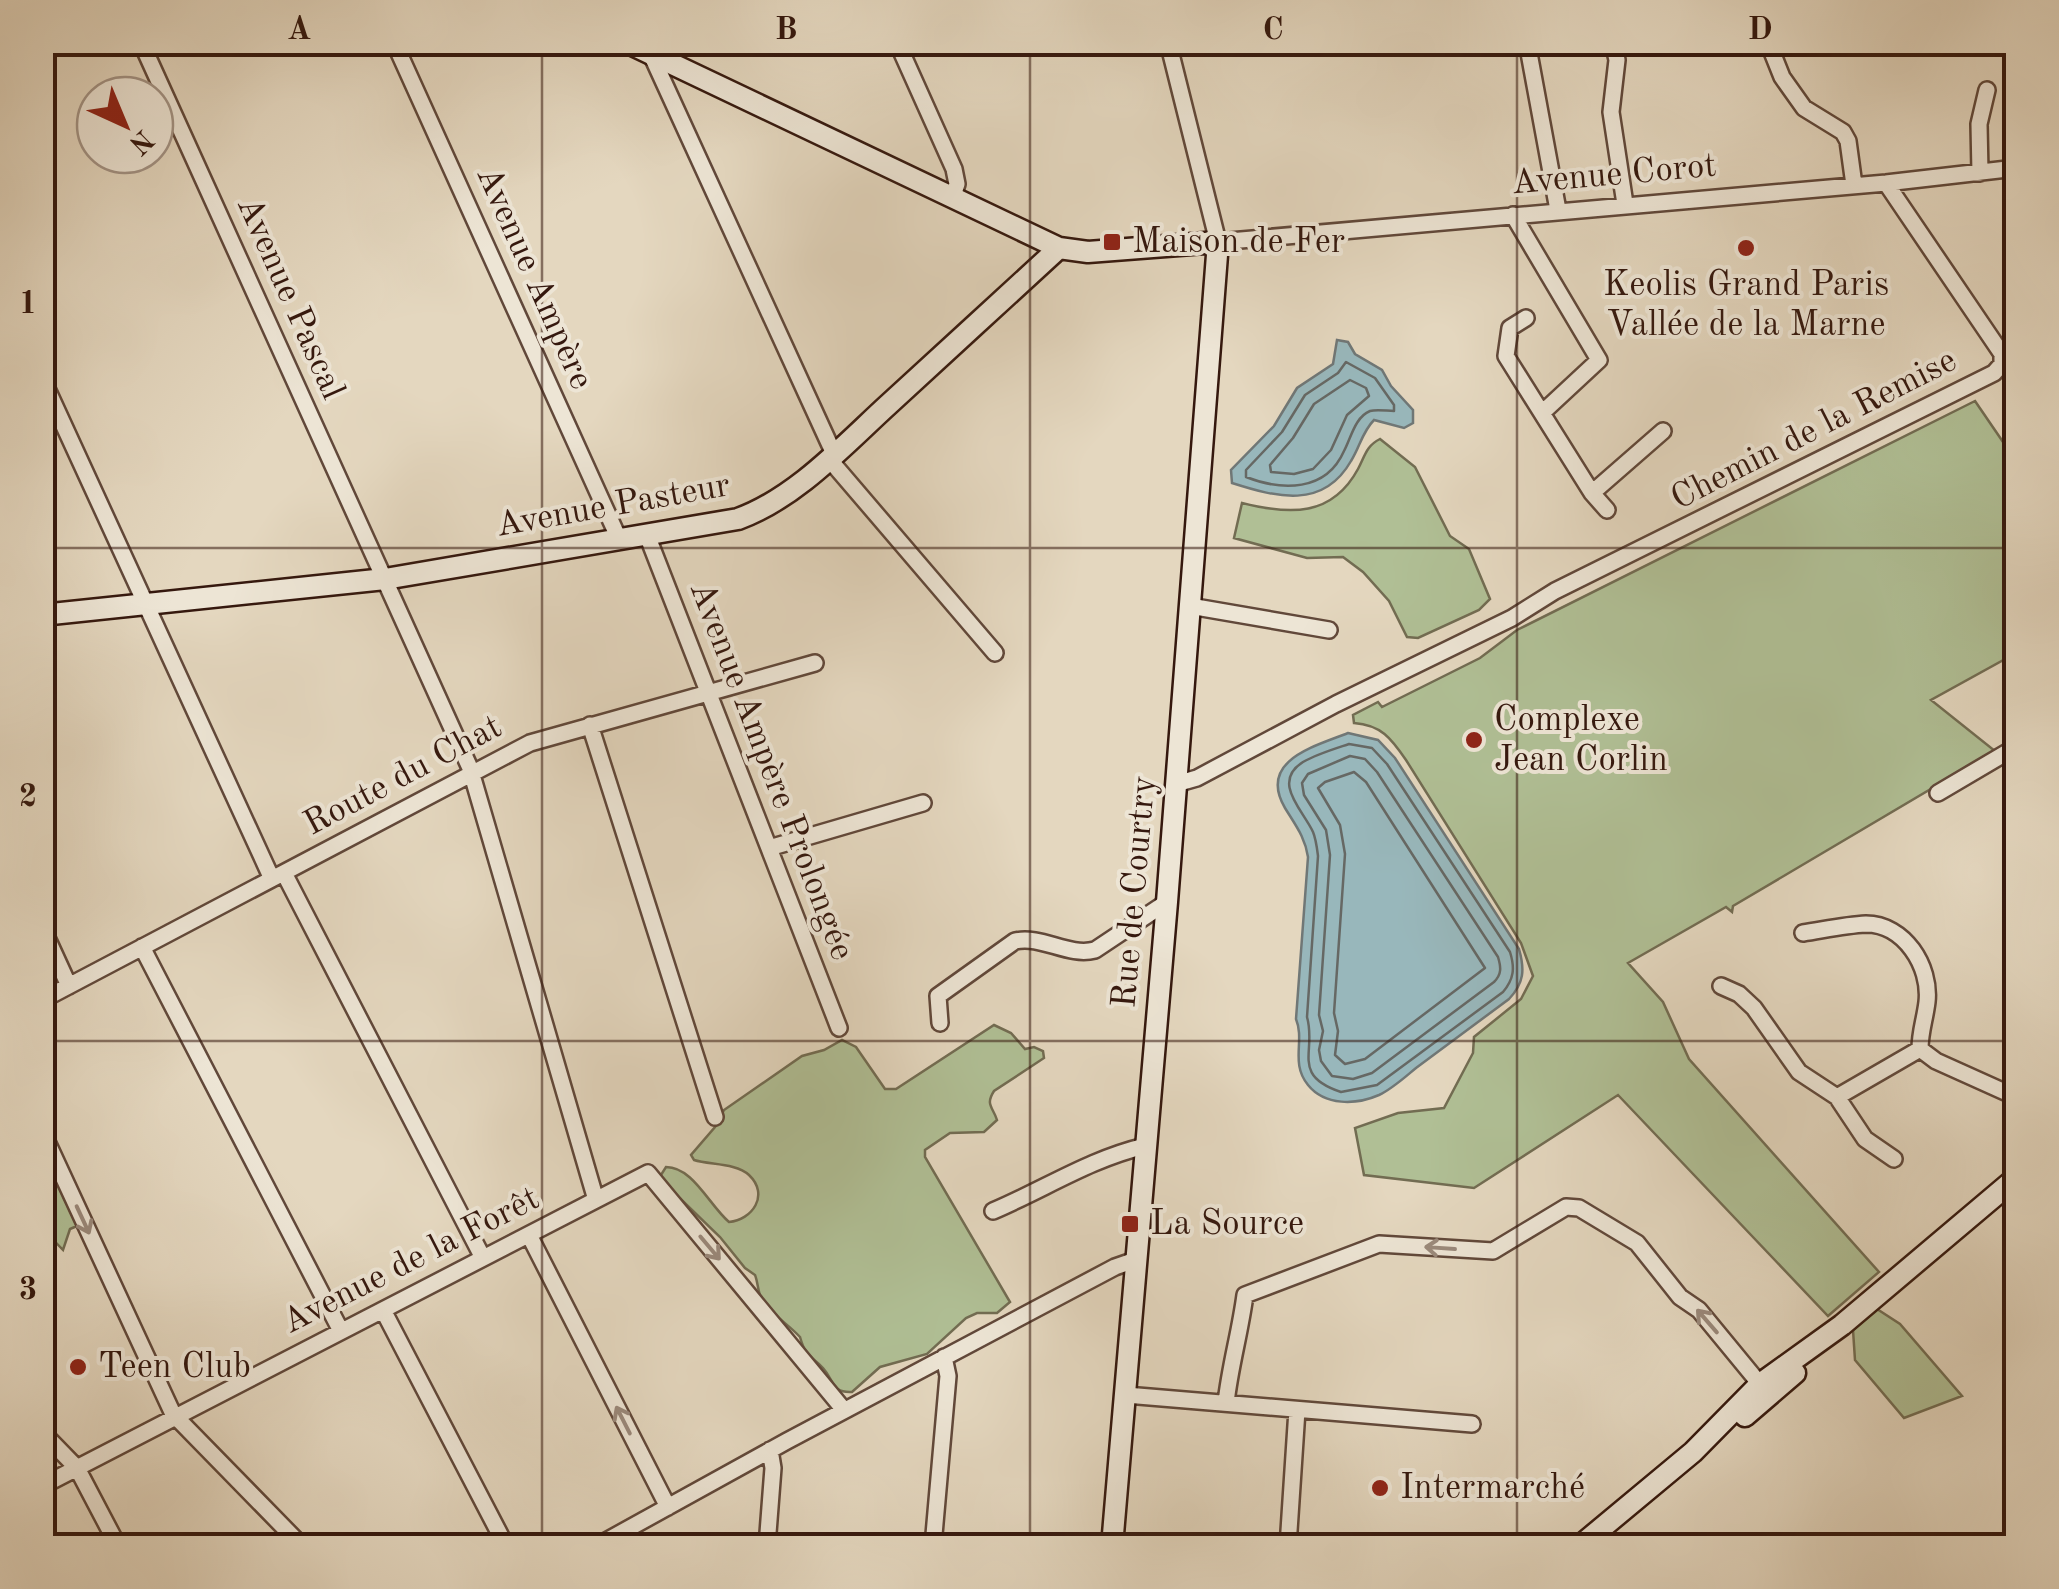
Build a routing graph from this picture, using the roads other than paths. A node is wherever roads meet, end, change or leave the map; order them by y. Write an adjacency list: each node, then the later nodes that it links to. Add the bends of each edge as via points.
1 (141, 42): 30 (street, Avenue Pascal)
2 (394, 42): 29 (street, Avenue Ampère)
3 (626, 42): 9 (street)
4 (897, 42): 15 (street, via 954,169)
5 (1168, 42): 19 (street)
6 (1527, 42): 17 (street)
7 (1613, 42): 16 (street, via 1611,112)
8 (1768, 42): 14 (street, via 1804,108 1844,132)
9 (648, 48): 15 (street); 25 (street)
10 (1987, 90): 12 (street, via 1979,124)
11 (2016, 168): 12 (street, Avenue Corot)
12 (1980, 173): 13 (street, Avenue Corot)
13 (1886, 183): 14 (street, Avenue Corot); 41 (street, Chemin de la Remise, via 2002,354 1994,373)
14 (1854, 186): 16 (street, Avenue Corot)
15 (953, 196): 20 (street)
16 (1625, 204): 17 (street, Avenue Corot)
17 (1558, 210): 18 (street, Avenue Corot)
18 (1513, 214): 19 (street, Avenue Corot); 23 (street, via 1599,360)
19 (1218, 242): 20 (street, via 1088,252); 32 (street, Rue de Courtry)
20 (1059, 248): 25 (street, Avenue Pasteur)
21 (1526, 318): 23 (street, via 1510,328 1506,356)
22 (42, 378): 31 (street)
23 (1542, 413): 26 (street)
24 (1663, 431): 26 (street)
25 (832, 457): 28 (street, Avenue Pasteur, via 754,514); 35 (street)
26 (1592, 493): 27 (street)
27 (1607, 510)
28 (647, 535): 29 (street, Avenue Pasteur); 37 (street, Avenue Ampère Prolongée)
29 (619, 539): 30 (street, Avenue Pasteur)
30 (385, 579): 31 (street, Avenue Pasteur); 40 (street, Avenue Pascal)
31 (146, 604): 33 (street, Avenue Pasteur); 45 (street)
32 (1190, 606): 34 (street); 41 (street, Rue de Courtry)
33 (42, 615)
34 (1329, 630)
35 (995, 653)
36 (815, 663): 37 (street, Route du Chat)
37 (707, 692): 38 (street, Route du Chat); 44 (street, Avenue Ampère Prolongée)
38 (590, 725): 40 (street, Route du Chat, via 530,743); 58 (street)
39 (2016, 747): 42 (street)
40 (472, 774): 45 (street, Route du Chat); 63 (street, Avenue Pascal)
41 (1176, 784): 46 (street, Rue de Courtry)
42 (1938, 793)
43 (922, 803): 44 (street)
44 (768, 848): 54 (street, Avenue Ampère Prolongée)
45 (278, 876): 49 (street, Route du Chat); 66 (street)
46 (1167, 902): 53 (street, via 1082,954 1026,938 1015,941 938,996); 60 (street, Rue de Courtry)
47 (42, 927): 50 (street)
48 (1803, 933): 55 (street, via 1868,924 1907,942 1926,981)
49 (142, 947): 50 (street, Route du Chat); 69 (street)
50 (70, 986): 52 (street, Route du Chat)
51 (1721, 986): 56 (street, via 1754,1008 1799,1072)
52 (42, 1000)
53 (940, 1023)
54 (839, 1028)
55 (1920, 1049): 56 (street); 57 (street)
56 (1837, 1097): 61 (street, via 1865,1138)
57 (2016, 1097)
58 (715, 1116)
59 (42, 1132): 76 (street, one-way to 76)
60 (1145, 1146): 64 (street, via 1061,1176); 67 (street, Rue de Courtry)
61 (1894, 1159)
62 (2010, 1185): 71 (street)
63 (596, 1200): 65 (street, Avenue de la Forêt); 74 (street, Avenue de la Forêt, one-way to 74, via 648,1173)
64 (993, 1211)
65 (528, 1234): 66 (street, Avenue de la Forêt); 82 (street, one-way to 65)
66 (483, 1258): 68 (street, Avenue de la Forêt)
67 (1138, 1258): 70 (street); 72 (street, Rue de Courtry)
68 (383, 1310): 69 (street, Avenue de la Forêt); 85 (street)
69 (341, 1331): 76 (street, Avenue de la Forêt)
70 (944, 1357): 74 (street); 88 (street)
71 (1765, 1390): 73 (street, one-way to 73, via 1637,1243 1566,1207 1493,1251 1379,1244 1245,1295); 91 (street)
72 (1126, 1395): 73 (street); 89 (street, Rue de Courtry)
73 (1226, 1404): 75 (street)
74 (844, 1410): 79 (street)
75 (1297, 1410): 77 (street); 90 (street)
76 (176, 1417): 80 (street, Avenue de la Forêt); 84 (street)
77 (1472, 1424)
78 (42, 1432): 80 (street)
79 (770, 1450): 82 (street); 87 (street)
80 (77, 1468): 81 (street, Avenue de la Forêt); 83 (street)
81 (42, 1486)
82 (668, 1507): 86 (street)
83 (118, 1546)
84 (302, 1546)
85 (506, 1546)
86 (597, 1546)
87 (766, 1546)
88 (934, 1546)
89 (1112, 1546)
90 (1288, 1546)
91 (1580, 1546)

